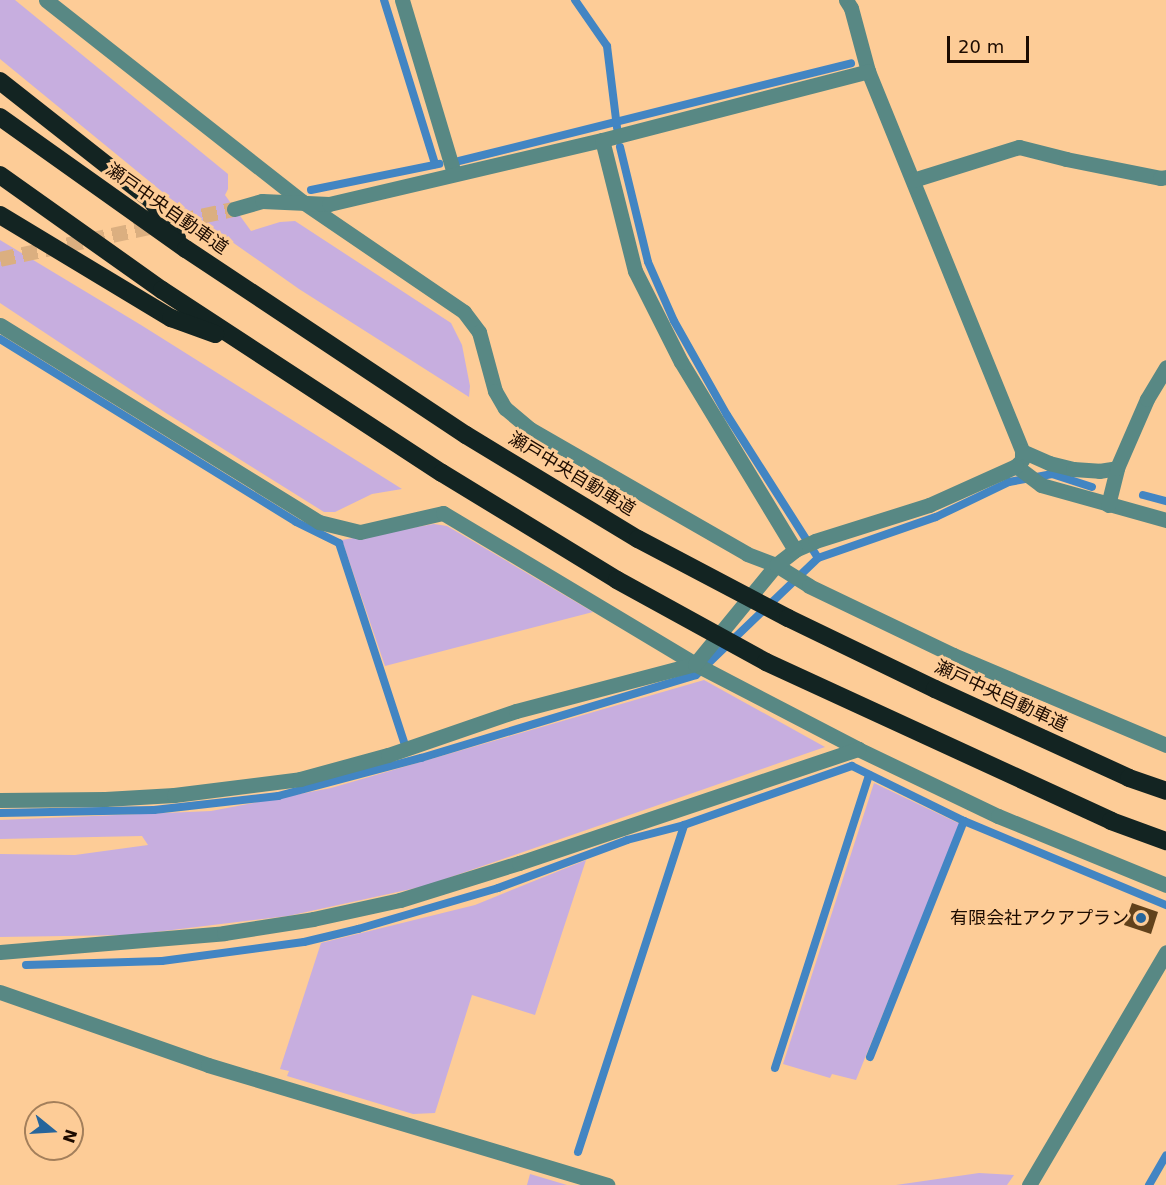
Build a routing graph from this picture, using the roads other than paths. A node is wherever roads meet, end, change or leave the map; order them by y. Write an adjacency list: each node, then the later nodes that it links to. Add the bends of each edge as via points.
1 (46, 0): 12 (street)
2 (402, 0): 8 (street)
3 (852, 2): 4 (street)
4 (868, 71): 7 (street); 11 (street)
5 (0, 81): 15 (highway, via 151,200)
6 (0, 117): 15 (highway, 瀬戸中央自動車道)
7 (602, 140): 8 (street); 24 (street, via 634,271 681,362)
8 (454, 173): 12 (street, via 329,204)
9 (0, 175): 17 (highway)
10 (1166, 177): 11 (street, via 1019,147)
11 (913, 180): 19 (street)
12 (303, 202): 13 (street, via 262,201); 25 (street, via 464,312 479,332 495,391 505,408 530,429 747,554)
13 (234, 209)
14 (0, 215): 17 (highway, via 171,318)
15 (186, 249): 29 (highway, 瀬戸中央自動車道, bridge, via 466,435 638,539 788,618 957,699 1129,778)
16 (0, 325): 26 (street, via 318,522 360,532 443,513)
17 (247, 347): 31 (highway, bridge, via 617,580 766,662 1100,817)
18 (1166, 367): 20 (street, via 1147,399)
19 (1022, 451): 20 (street, via 1073,469); 21 (street)
20 (1117, 468): 22 (street)
21 (1020, 469): 22 (street, via 1041,485); 24 (street, via 929,505)
22 (1108, 505): 23 (street)
23 (1166, 520)
24 (804, 546): 25 (street)
25 (776, 565): 26 (street); 27 (street, via 809,586 953,655)
26 (700, 667): 28 (street); 30 (street, via 516,711 406,749 300,779 105,799)
27 (1166, 745)
28 (858, 748): 32 (street, via 998,816); 34 (street, via 400,900 224,933)
29 (1166, 791)
30 (0, 800)
31 (1166, 841)
32 (1166, 885)
33 (1166, 951): 37 (street)
34 (0, 952)
35 (0, 992): 36 (street, via 208,1065)
36 (607, 1185)
37 (1029, 1185)

